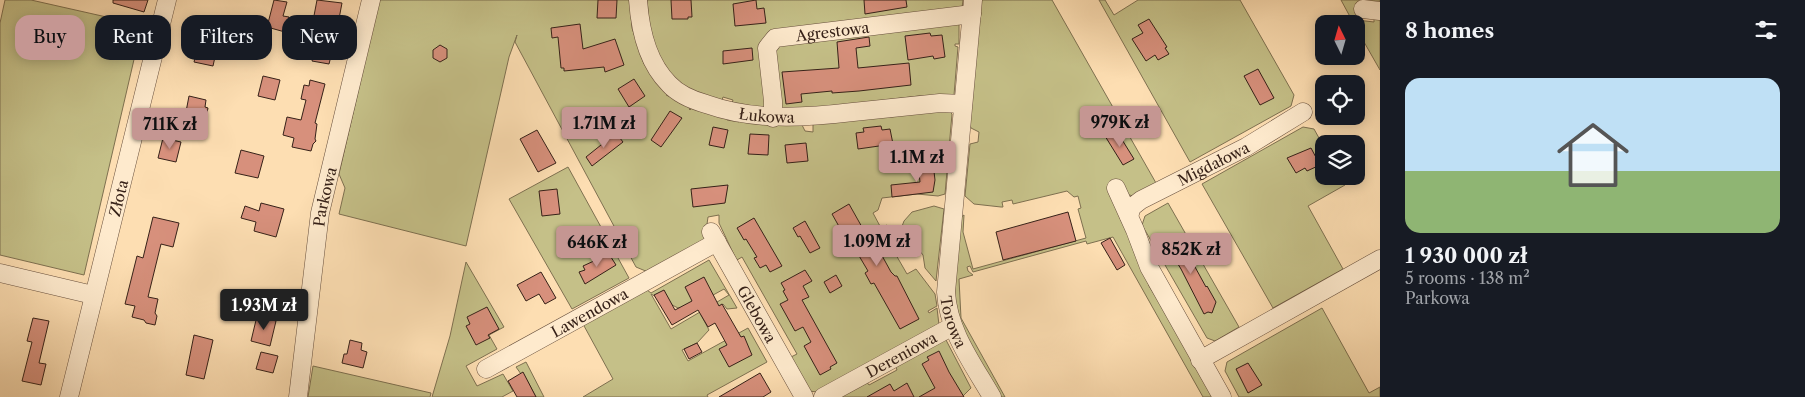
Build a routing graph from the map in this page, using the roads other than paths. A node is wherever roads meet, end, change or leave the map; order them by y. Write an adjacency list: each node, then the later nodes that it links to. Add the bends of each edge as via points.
1 (167, 0): 13 (street, Złota)
2 (371, 0): 18 (street, Parkowa, via 320,213)
3 (638, 0): 7 (street, Łukowa, via 647,47 670,85 686,96 716,108)
4 (972, 7): 5 (street, Torowa); 7 (street, Agrestowa, via 775,38 768,48)
5 (964, 104): 7 (street, Łukowa, via 940,103); 14 (street, Torowa, via 946,285 947,306)
6 (1303, 112): 9 (street, Migdałowa, via 1246,147 1141,200 1132,207)
7 (772, 118)
8 (1116, 188): 9 (street)
9 (1129, 216): 15 (street, via 1149,267)
10 (714, 236): 16 (street, Lawendowa); 19 (street, Glebowa)
11 (1380, 259): 15 (street)
12 (0, 273): 13 (street)
13 (93, 295): 17 (street, Złota)
14 (953, 326): 20 (street, Dereniowa); 21 (street, Torowa)
15 (1200, 360): 22 (street)
16 (486, 369)
17 (68, 397)
18 (298, 397)
19 (804, 397)
20 (823, 397)
21 (992, 397)
22 (1222, 397)

